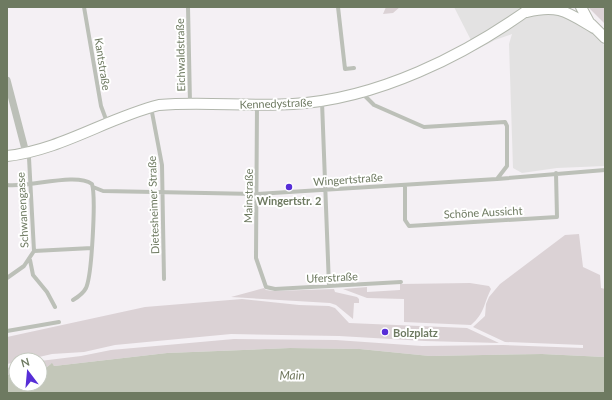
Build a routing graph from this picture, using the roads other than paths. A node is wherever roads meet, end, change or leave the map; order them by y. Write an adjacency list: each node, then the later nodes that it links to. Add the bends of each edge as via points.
1 (84, 7): 16 (street, Kantstraße, via 101,106)
2 (188, 7): 13 (street, Eichwaldstraße)
3 (338, 7): 9 (street, via 345,69)
4 (571, 7): 7 (main road)
5 (581, 7): 7 (main road)
6 (528, 9): 7 (main road, Kennedystraße, via 553,8 572,14); 11 (main road, Kennedystraße, via 466,48 419,72)
7 (592, 26): 8 (main road)
8 (605, 38)
9 (354, 68)
10 (7, 80): 17 (street)
11 (360, 92): 12 (main road, Kennedystraße); 21 (street, via 374,105 424,127 505,122 507,166)
12 (322, 101): 14 (main road, Kennedystraße); 26 (street)
13 (190, 104): 14 (main road, Kennedystraße); 15 (main road, Kennedystraße)
14 (257, 105): 28 (street, Mainstraße)
15 (151, 107): 16 (main road, Kennedystraße); 27 (street, Dietesheimer Straße, via 162,163)
16 (108, 124): 17 (main road, Kennedystraße)
17 (26, 154): 18 (main road, Kennedystraße); 23 (street, Schwanengasse)
18 (7, 156)
19 (605, 170): 20 (street, Wingertstraße)
20 (556, 173): 21 (street, Wingertstraße); 24 (street, Schöne Aussicht, via 557,217 409,226 405,220)
21 (497, 179): 24 (street, Wingertstraße)
22 (7, 185): 23 (street, Wingertstraße)
23 (30, 185): 25 (street, Wingertstraße, via 65,180 89,182); 30 (street, Schwanengasse)
24 (405, 185): 26 (street, Wingertstraße)
25 (93, 187): 27 (street, Wingertstraße, via 103,190); 29 (street)
26 (326, 190): 28 (street, Wingertstraße); 36 (street)
27 (163, 193): 28 (street, Wingertstraße); 33 (street, Dietesheimer Straße)
28 (257, 194): 35 (street, Mainstraße, via 256,258)
29 (92, 248): 30 (street); 37 (street, via 86,288)
30 (34, 251): 31 (street, Schwanengasse)
31 (30, 260): 32 (street, via 18,272); 38 (street, Schwanengasse, via 33,275 47,292)
32 (7, 278)
33 (164, 279)
34 (401, 282): 36 (street, Uferstraße)
35 (265, 285): 36 (street, Uferstraße, via 275,289)
36 (329, 286)
37 (73, 300)
38 (55, 308)
39 (59, 322): 40 (street)
40 (7, 331)

